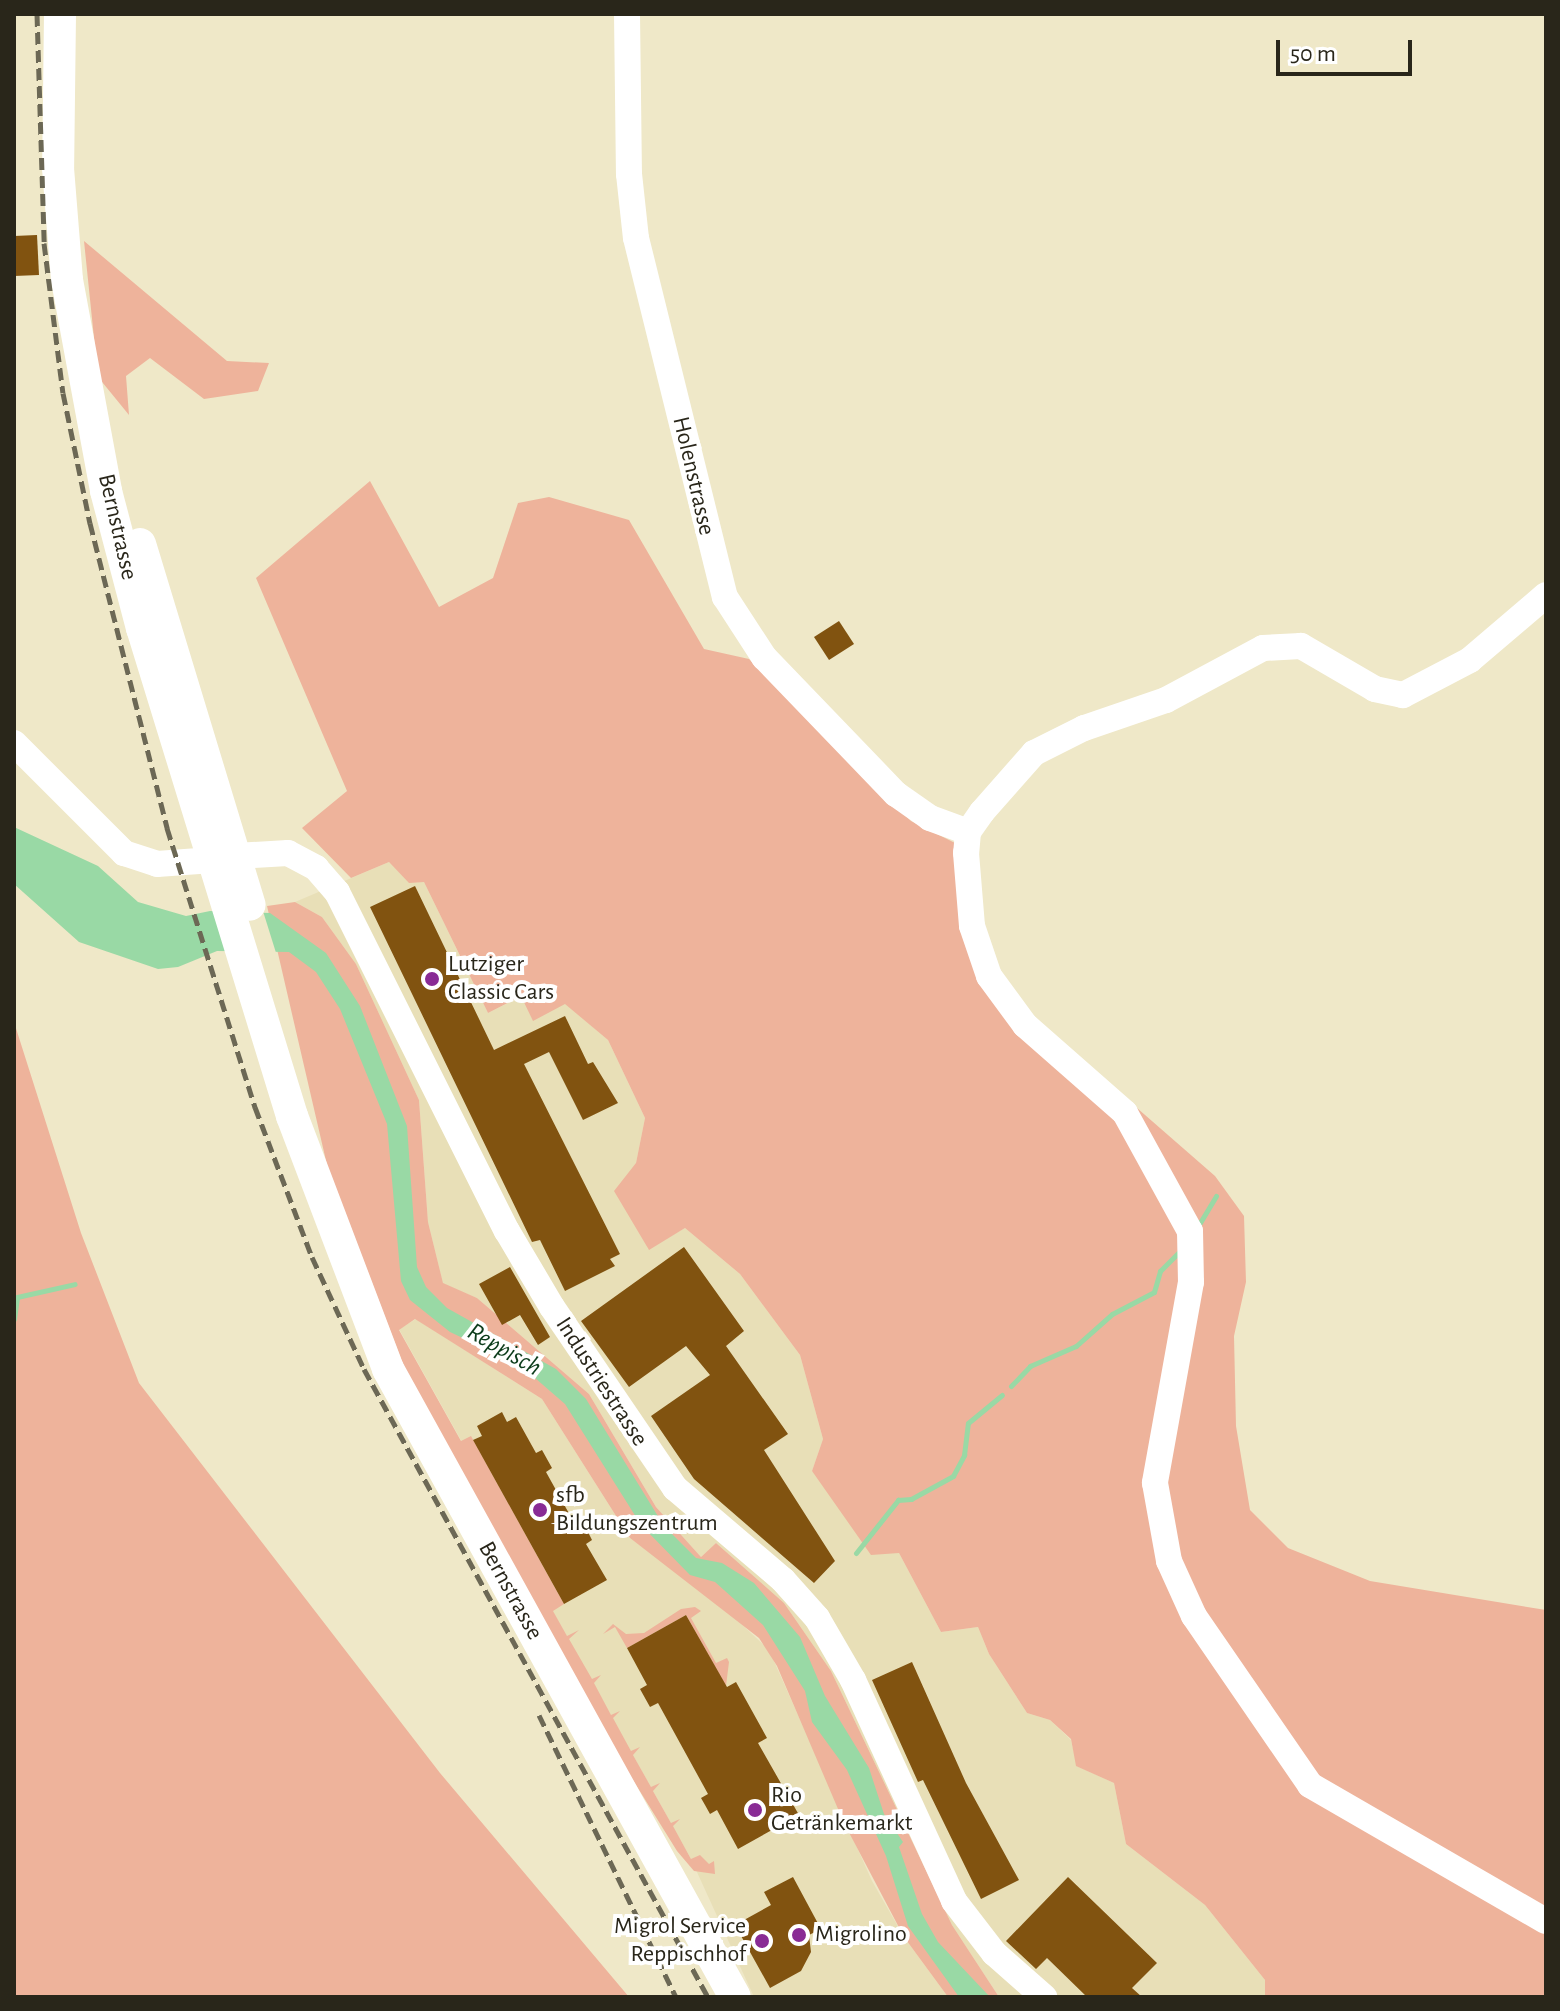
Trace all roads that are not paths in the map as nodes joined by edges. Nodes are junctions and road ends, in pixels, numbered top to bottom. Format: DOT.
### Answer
graph roads {
  1 [pos="60,14"];
  2 [pos="627,14"];
  3 [pos="1546,595"];
  4 [pos="14,743"];
  5 [pos="968,832"];
  6 [pos="224,858"];
  7 [pos="1546,1921"];
  8 [pos="735,1997"];
  9 [pos="1044,1997"];
  1 -- 6 [label="main road, Bernstrasse"];
  2 -- 5 [label="street, Holenstrasse"];
  3 -- 5 [label="street"];
  4 -- 6 [label="street, Industriestrasse"];
  5 -- 7 [label="street"];
  6 -- 8 [label="main road, Bernstrasse"];
  6 -- 9 [label="street, Industriestrasse"];
}
